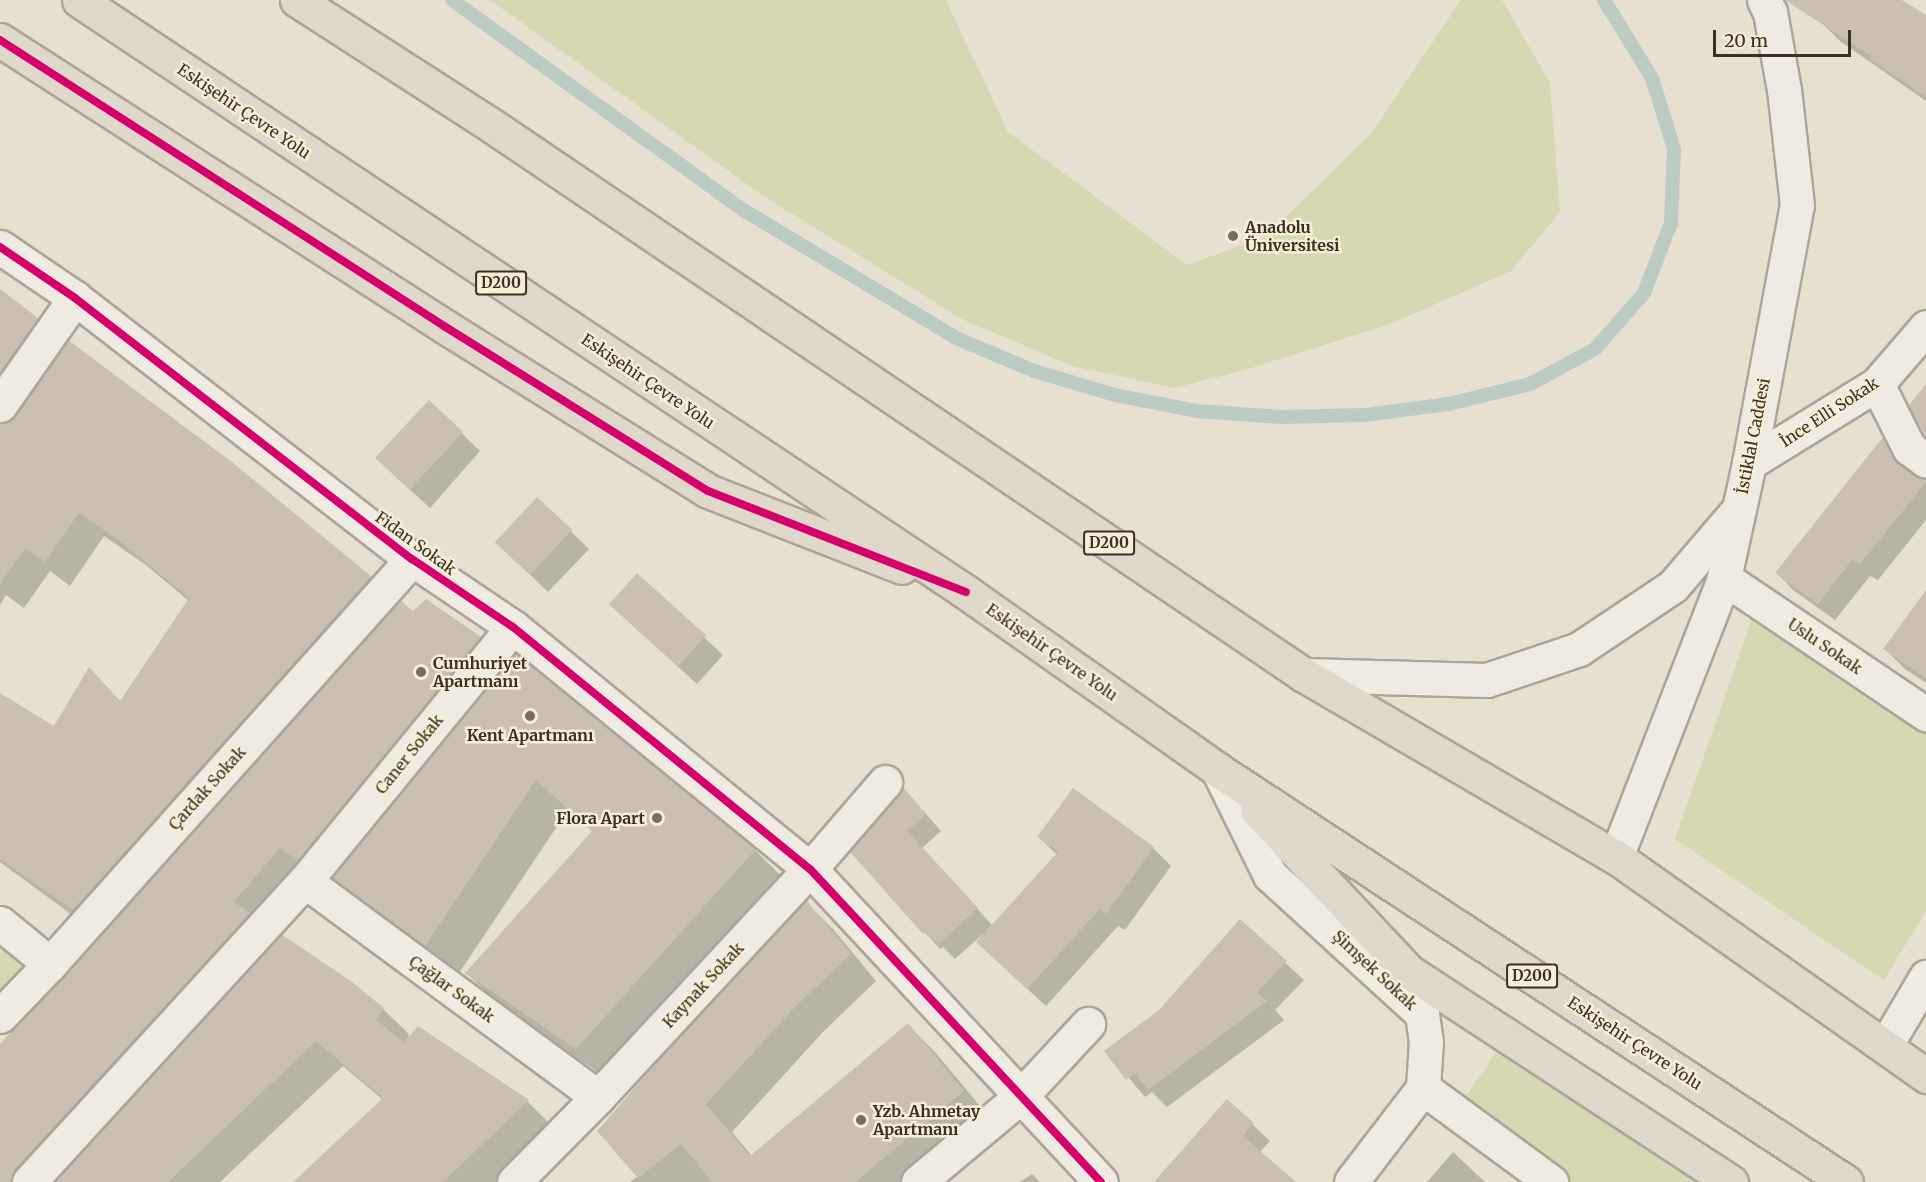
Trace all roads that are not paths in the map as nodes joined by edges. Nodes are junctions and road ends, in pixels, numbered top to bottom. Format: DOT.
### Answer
graph roads {
  1 [pos="79,0"];
  2 [pos="297,0"];
  3 [pos="311,0"];
  4 [pos="1771,4"];
  5 [pos="0,40"];
  6 [pos="491,125"];
  7 [pos="0,247"];
  8 [pos="75,298"];
  9 [pos="1926,327"];
  10 [pos="1877,384"];
  11 [pos="0,405"];
  12 [pos="1926,461"];
  13 [pos="1749,463"];
  14 [pos="1739,509"];
  15 [pos="412,559"];
  16 [pos="1724,578"];
  17 [pos="966,592"];
  18 [pos="513,627"];
  19 [pos="1304,675"];
  20 [pos="1926,714"];
  21 [pos="1218,770"];
  22 [pos="885,782"];
  23 [pos="1616,857"];
  24 [pos="810,869"];
  25 [pos="305,881"];
  26 [pos="0,924"];
  27 [pos="50,964"];
  28 [pos="1926,977"];
  29 [pos="0,1016"];
  30 [pos="1088,1024"];
  31 [pos="1890,1038"];
  32 [pos="1926,1051"];
  33 [pos="1926,1076"];
  34 [pos="1423,1088"];
  35 [pos="598,1097"];
  36 [pos="1020,1097"];
  37 [pos="29,1182"];
  38 [pos="514,1182"];
  39 [pos="918,1182"];
  40 [pos="1101,1182"];
  41 [pos="1351,1182"];
  42 [pos="1551,1182"];
  43 [pos="1731,1182"];
  44 [pos="1846,1182"];
  1 -- 17 [label="highway, Eskişehir Çevre Yolu / D200"];
  2 -- 6 [label="highway, D200"];
  3 -- 6 [label="highway"];
  4 -- 13 [label="street, İstiklal Caddesi"];
  5 -- 17 [label="highway"];
  6 -- 19 [label="highway, D200"];
  7 -- 8 [label="street, Fidan Sokak"];
  8 -- 11 [label="street"];
  8 -- 15 [label="street, Fidan Sokak"];
  9 -- 10 [label="street, İnce Elli Sokak"];
  10 -- 12 [label="street"];
  10 -- 13 [label="street, İnce Elli Sokak"];
  13 -- 14 [label="street, İstiklal Caddesi"];
  14 -- 16 [label="street, İstiklal Caddesi"];
  14 -- 19 [label="street"];
  15 -- 18 [label="street, Fidan Sokak"];
  15 -- 27 [label="street, Çardak Sokak"];
  16 -- 20 [label="street, Uslu Sokak"];
  16 -- 23 [label="street, İstiklal Caddesi"];
  17 -- 21 [label="highway, Eskişehir Çevre Yolu / D200"];
  18 -- 24 [label="street, Fidan Sokak"];
  18 -- 25 [label="street, Caner Sokak"];
  19 -- 23 [label="highway, D200"];
  21 -- 34 [label="street, Şimşek Sokak"];
  21 -- 43 [label="highway"];
  21 -- 44 [label="highway, Eskişehir Çevre Yolu / D200"];
  22 -- 24 [label="street, Kaynak Sokak"];
  23 -- 31 [label="highway"];
  23 -- 33 [label="highway, D200"];
  24 -- 35 [label="street, Kaynak Sokak"];
  24 -- 36 [label="street, Fidan Sokak"];
  25 -- 35 [label="street, Çağlar Sokak"];
  25 -- 37 [label="street, Caner Sokak"];
  26 -- 27 [label="street"];
  27 -- 29 [label="street, Çardak Sokak"];
  28 -- 31 [label="street"];
  30 -- 36 [label="street"];
  31 -- 32 [label="highway"];
  34 -- 41 [label="street"];
  34 -- 42 [label="street"];
  35 -- 38 [label="street, Kaynak Sokak"];
  36 -- 39 [label="street"];
  36 -- 40 [label="street, Fidan Sokak"];
}
